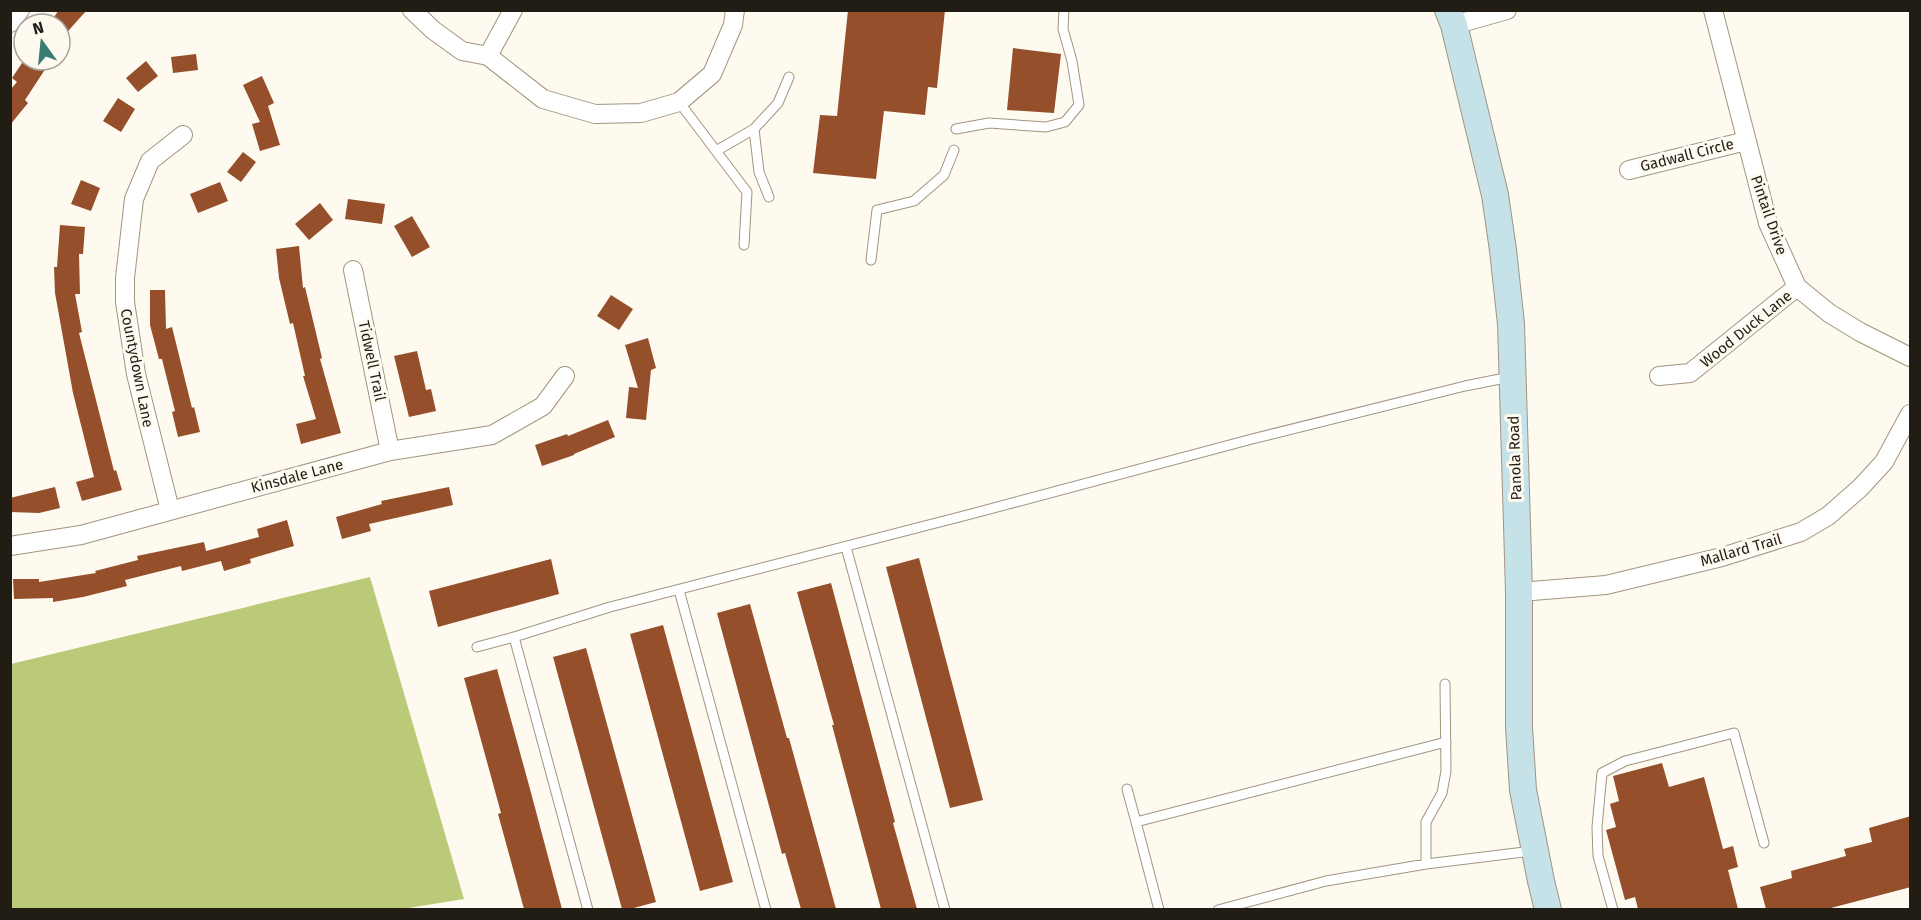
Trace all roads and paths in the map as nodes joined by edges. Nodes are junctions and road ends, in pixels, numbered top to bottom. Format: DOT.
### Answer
graph roads {
  1 [pos="20,10"];
  2 [pos="412,10"];
  3 [pos="513,10"];
  4 [pos="735,10"];
  5 [pos="1064,10"];
  6 [pos="1507,10"];
  7 [pos="1713,10"];
  8 [pos="1451,18"];
  9 [pos="10,23"];
  10 [pos="488,56"];
  11 [pos="789,77"];
  12 [pos="679,102"];
  13 [pos="754,129"];
  14 [pos="956,129"];
  15 [pos="183,135"];
  16 [pos="1746,141"];
  17 [pos="954,150"];
  18 [pos="716,151"];
  19 [pos="1629,170"];
  20 [pos="769,197"];
  21 [pos="744,244"];
  22 [pos="871,260"];
  23 [pos="353,270"];
  24 [pos="1797,287"];
  25 [pos="1911,357"];
  26 [pos="565,376"];
  27 [pos="1659,376"];
  28 [pos="1512,377"];
  29 [pos="1911,414"];
  30 [pos="390,451"];
  31 [pos="170,510"];
  32 [pos="10,546"];
  33 [pos="846,547"];
  34 [pos="679,590"];
  35 [pos="1519,592"];
  36 [pos="514,637"];
  37 [pos="477,647"];
  38 [pos="1445,684"];
  39 [pos="1446,742"];
  40 [pos="1127,789"];
  41 [pos="1136,822"];
  42 [pos="1764,843"];
  43 [pos="1534,850"];
  44 [pos="1426,864"];
  45 [pos="588,909"];
  46 [pos="766,909"];
  47 [pos="945,909"];
  48 [pos="1159,909"];
  49 [pos="1218,909"];
  50 [pos="1548,909"];
  51 [pos="1613,909"];
  1 -- 9 [label="street"];
  2 -- 10 [label="street"];
  3 -- 10 [label="street"];
  4 -- 12 [label="street"];
  5 -- 14 [label="lane"];
  6 -- 8 [label="street"];
  7 -- 16 [label="street, Pintail Drive"];
  8 -- 28 [label="main road, Panola Road"];
  10 -- 12 [label="street"];
  11 -- 13 [label="lane"];
  12 -- 18 [label="lane"];
  13 -- 18 [label="lane"];
  13 -- 20 [label="lane"];
  15 -- 31 [label="street, Countydown Lane"];
  16 -- 19 [label="street, Gadwall Circle"];
  16 -- 24 [label="street, Pintail Drive"];
  17 -- 22 [label="lane"];
  18 -- 21 [label="lane"];
  23 -- 30 [label="street, Tidwell Trail"];
  24 -- 25 [label="street, Pintail Drive"];
  24 -- 27 [label="street, Wood Duck Lane"];
  26 -- 30 [label="street, Kinsdale Lane"];
  28 -- 33 [label="lane"];
  28 -- 35 [label="main road, Panola Road"];
  29 -- 35 [label="street, Mallard Trail"];
  30 -- 31 [label="street, Kinsdale Lane"];
  31 -- 32 [label="street, Kinsdale Lane"];
  33 -- 34 [label="lane"];
  33 -- 47 [label="lane"];
  34 -- 36 [label="lane"];
  34 -- 46 [label="lane"];
  35 -- 43 [label="main road, Panola Road"];
  36 -- 37 [label="lane"];
  36 -- 45 [label="lane"];
  38 -- 39 [label="lane"];
  39 -- 41 [label="lane"];
  39 -- 44 [label="lane"];
  40 -- 41 [label="lane"];
  41 -- 48 [label="lane"];
  42 -- 51 [label="lane"];
  43 -- 44 [label="lane"];
  43 -- 50 [label="main road, Panola Road"];
  44 -- 49 [label="lane"];
}
